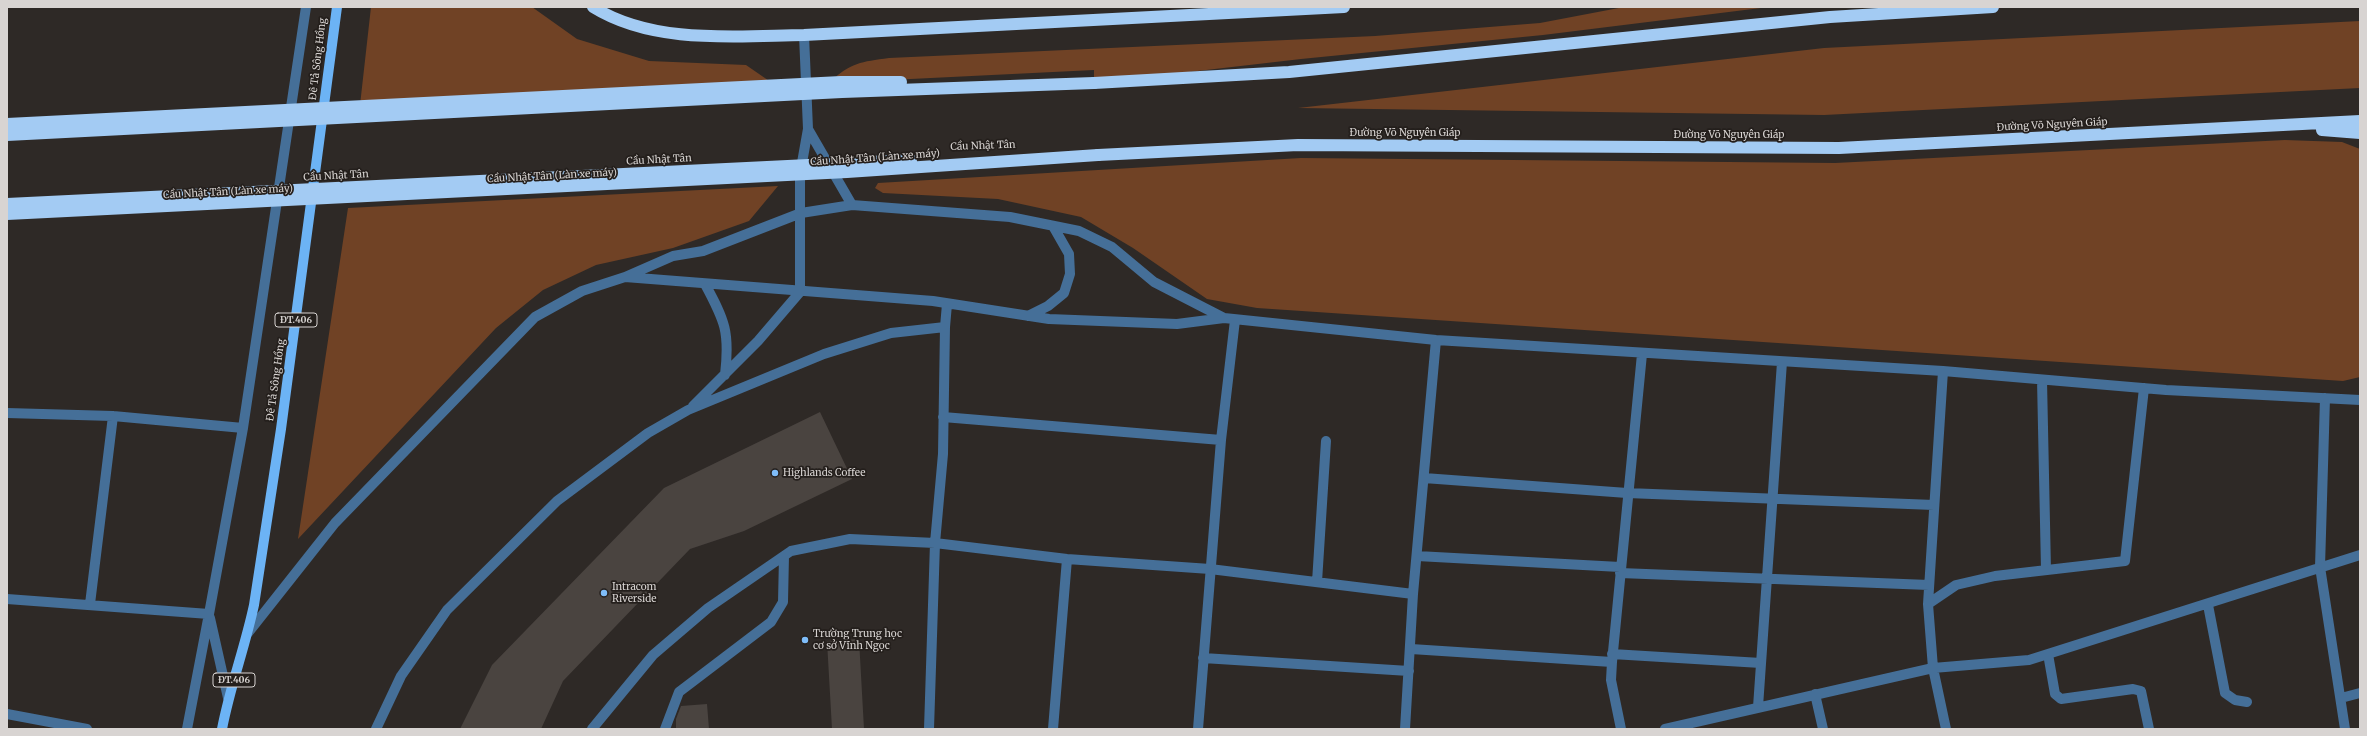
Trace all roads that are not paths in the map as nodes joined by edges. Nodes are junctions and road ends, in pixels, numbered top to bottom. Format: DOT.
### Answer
graph roads {
  1 [pos="306,7"];
  2 [pos="337,7"];
  3 [pos="592,7"];
  4 [pos="1344,7"];
  5 [pos="1974,7"];
  6 [pos="1993,7"];
  7 [pos="1955,9"];
  8 [pos="804,35"];
  9 [pos="1094,83"];
  10 [pos="2360,121"];
  11 [pos="7,124"];
  12 [pos="2243,127"];
  13 [pos="808,129"];
  14 [pos="2360,133"];
  15 [pos="7,135"];
  16 [pos="1098,155"];
  17 [pos="7,204"];
  18 [pos="852,205"];
  19 [pos="801,213"];
  20 [pos="7,214"];
  21 [pos="1053,226"];
  22 [pos="625,277"];
  23 [pos="705,284"];
  24 [pos="800,292"];
  25 [pos="947,304"];
  26 [pos="1028,316"];
  27 [pos="1224,318"];
  28 [pos="1235,320"];
  29 [pos="945,327"];
  30 [pos="1436,340"];
  31 [pos="1642,354"];
  32 [pos="1782,362"];
  33 [pos="1943,371"];
  34 [pos="725,374"];
  35 [pos="2042,380"];
  36 [pos="2144,388"];
  37 [pos="2325,398"];
  38 [pos="2360,400"];
  39 [pos="688,410"];
  40 [pos="7,413"];
  41 [pos="113,416"];
  42 [pos="943,417"];
  43 [pos="243,428"];
  44 [pos="1221,440"];
  45 [pos="1326,441"];
  46 [pos="1424,478"];
  47 [pos="1627,494"];
  48 [pos="1773,499"];
  49 [pos="1934,505"];
  50 [pos="935,543"];
  51 [pos="2360,555"];
  52 [pos="784,556"];
  53 [pos="1417,556"];
  54 [pos="1067,559"];
  55 [pos="2320,567"];
  56 [pos="1210,569"];
  57 [pos="1620,570"];
  58 [pos="2046,570"];
  59 [pos="1767,577"];
  60 [pos="1317,582"];
  61 [pos="1928,585"];
  62 [pos="1413,594"];
  63 [pos="7,599"];
  64 [pos="90,604"];
  65 [pos="1928,604"];
  66 [pos="2208,605"];
  67 [pos="209,614"];
  68 [pos="248,633"];
  69 [pos="1411,649"];
  70 [pos="2048,654"];
  71 [pos="1203,658"];
  72 [pos="1612,658"];
  73 [pos="1761,662"];
  74 [pos="1933,668"];
  75 [pos="1409,671"];
  76 [pos="2360,693"];
  77 [pos="1815,694"];
  78 [pos="228,698"];
  79 [pos="2341,698"];
  80 [pos="2247,702"];
  81 [pos="1758,707"];
  82 [pos="7,714"];
  83 [pos="222,728"];
  84 [pos="87,729"];
  85 [pos="186,729"];
  86 [pos="376,729"];
  87 [pos="592,729"];
  88 [pos="665,729"];
  89 [pos="929,729"];
  90 [pos="1053,729"];
  91 [pos="1198,729"];
  92 [pos="1405,729"];
  93 [pos="1621,729"];
  94 [pos="1665,729"];
  95 [pos="1823,729"];
  96 [pos="1946,729"];
  97 [pos="2149,729"];
  98 [pos="2345,729"];
  1 -- 43 [label="street"];
  2 -- 68 [label="main road, Đê Tả Sông Hồng / ĐT.406"];
  3 -- 8 [label="highway"];
  4 -- 8 [label="highway"];
  5 -- 7 [label="highway"];
  6 -- 7 [label="highway"];
  7 -- 9 [label="highway"];
  8 -- 13 [label="street"];
  9 -- 11 [label="highway, bridge"];
  9 -- 15 [label="highway, bridge"];
  10 -- 12 [label="highway, Đường Võ Nguyên Giáp"];
  12 -- 14 [label="highway"];
  12 -- 16 [label="highway, Đường Võ Nguyên Giáp"];
  13 -- 18 [label="street"];
  13 -- 19 [label="street"];
  16 -- 17 [label="highway, Cầu Nhật Tân, bridge"];
  16 -- 20 [label="highway, Cầu Nhật Tân (Làn xe máy), bridge"];
  18 -- 19 [label="street"];
  18 -- 21 [label="street"];
  19 -- 22 [label="street"];
  19 -- 24 [label="street"];
  21 -- 26 [label="street"];
  21 -- 27 [label="street"];
  22 -- 23 [label="street"];
  22 -- 68 [label="street"];
  23 -- 24 [label="street"];
  23 -- 34 [label="street"];
  24 -- 25 [label="street"];
  24 -- 34 [label="street"];
  25 -- 26 [label="street"];
  25 -- 29 [label="street"];
  26 -- 27 [label="street"];
  27 -- 28 [label="street"];
  28 -- 30 [label="street"];
  28 -- 44 [label="street"];
  29 -- 39 [label="street"];
  29 -- 42 [label="street"];
  30 -- 31 [label="street"];
  30 -- 46 [label="street"];
  31 -- 32 [label="street"];
  31 -- 47 [label="street"];
  32 -- 33 [label="street"];
  32 -- 48 [label="street"];
  33 -- 35 [label="street"];
  33 -- 49 [label="street"];
  34 -- 39 [label="street"];
  35 -- 36 [label="street"];
  35 -- 58 [label="street"];
  36 -- 37 [label="street"];
  36 -- 58 [label="street"];
  37 -- 38 [label="street"];
  37 -- 55 [label="street"];
  39 -- 86 [label="street"];
  40 -- 41 [label="street"];
  41 -- 43 [label="street"];
  41 -- 64 [label="street"];
  42 -- 44 [label="street"];
  42 -- 50 [label="street"];
  43 -- 67 [label="street"];
  44 -- 56 [label="street"];
  45 -- 60 [label="street"];
  46 -- 47 [label="street"];
  46 -- 53 [label="street"];
  47 -- 48 [label="street"];
  47 -- 57 [label="street"];
  48 -- 49 [label="street"];
  48 -- 59 [label="street"];
  49 -- 61 [label="street"];
  50 -- 52 [label="street"];
  50 -- 54 [label="street"];
  50 -- 89 [label="street"];
  51 -- 55 [label="street"];
  52 -- 87 [label="street"];
  52 -- 88 [label="street"];
  53 -- 57 [label="street"];
  53 -- 62 [label="street"];
  54 -- 56 [label="street"];
  54 -- 90 [label="street"];
  55 -- 66 [label="street"];
  55 -- 79 [label="street"];
  56 -- 60 [label="street"];
  56 -- 71 [label="street"];
  57 -- 59 [label="street"];
  57 -- 72 [label="street"];
  58 -- 65 [label="street"];
  59 -- 61 [label="street"];
  59 -- 73 [label="street"];
  60 -- 62 [label="street"];
  61 -- 65 [label="street"];
  62 -- 69 [label="street"];
  63 -- 64 [label="street"];
  64 -- 67 [label="street"];
  65 -- 74 [label="street"];
  66 -- 70 [label="street"];
  66 -- 80 [label="street"];
  67 -- 78 [label="street"];
  67 -- 85 [label="street"];
  68 -- 78 [label="main road, Đê Tả Sông Hồng / ĐT.406"];
  69 -- 72 [label="street"];
  69 -- 75 [label="street"];
  70 -- 74 [label="street"];
  70 -- 97 [label="street"];
  71 -- 75 [label="street"];
  71 -- 91 [label="street"];
  72 -- 73 [label="street"];
  72 -- 93 [label="street"];
  73 -- 81 [label="street"];
  74 -- 77 [label="street"];
  74 -- 96 [label="street"];
  75 -- 92 [label="street"];
  76 -- 79 [label="street"];
  77 -- 81 [label="street"];
  77 -- 95 [label="street"];
  78 -- 83 [label="main road, Đê Tả Sông Hồng / ĐT.406"];
  79 -- 98 [label="street"];
  81 -- 94 [label="street"];
  82 -- 84 [label="street"];
}
